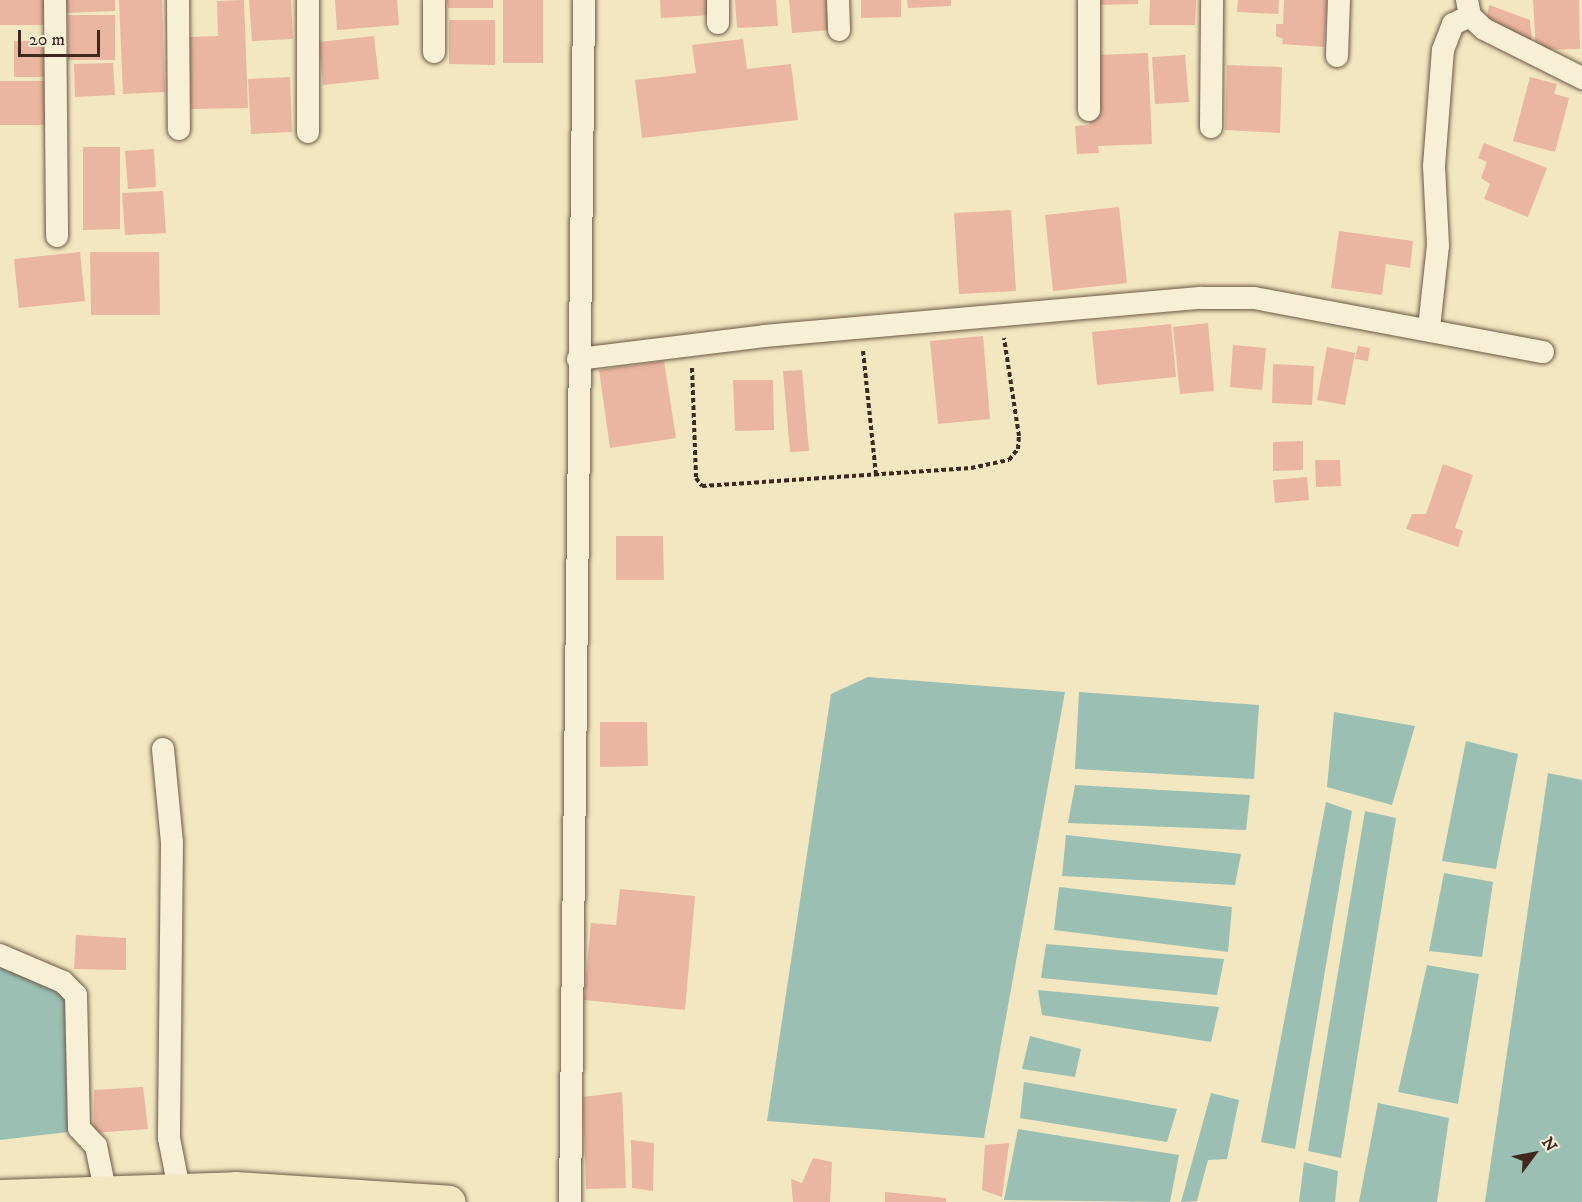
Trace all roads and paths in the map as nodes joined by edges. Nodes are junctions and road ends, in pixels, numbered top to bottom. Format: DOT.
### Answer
graph roads {
  1 [pos="55,0"];
  2 [pos="178,0"];
  3 [pos="308,0"];
  4 [pos="434,0"];
  5 [pos="584,0"];
  6 [pos="718,0"];
  7 [pos="838,0"];
  8 [pos="1089,0"];
  9 [pos="1212,0"];
  10 [pos="1339,0"];
  11 [pos="1468,8"];
  12 [pos="718,23"];
  13 [pos="839,30"];
  14 [pos="434,52"];
  15 [pos="1337,56"];
  16 [pos="1582,78"];
  17 [pos="1089,110"];
  18 [pos="1211,127"];
  19 [pos="179,129"];
  20 [pos="308,132"];
  21 [pos="57,236"];
  22 [pos="1000,317"];
  23 [pos="860,327"];
  24 [pos="1429,328"];
  25 [pos="692,346"];
  26 [pos="1543,352"];
  27 [pos="578,359"];
  28 [pos="876,475"];
  29 [pos="163,748"];
  30 [pos="0,955"];
  31 [pos="105,1190"];
  32 [pos="178,1195"];
  33 [pos="0,1196"];
  34 [pos="449,1202"];
  35 [pos="570,1202"];
  1 -- 21 [label="street"];
  2 -- 19 [label="street"];
  3 -- 20 [label="street"];
  4 -- 14 [label="street"];
  5 -- 27 [label="street"];
  6 -- 12 [label="street"];
  7 -- 13 [label="street"];
  8 -- 17 [label="street"];
  9 -- 18 [label="street"];
  10 -- 15 [label="street"];
  11 -- 16 [label="street"];
  11 -- 24 [label="street"];
  22 -- 23 [label="street"];
  22 -- 24 [label="street"];
  22 -- 28 [label="path"];
  23 -- 25 [label="street"];
  23 -- 28 [label="path"];
  24 -- 26 [label="street"];
  25 -- 27 [label="street"];
  25 -- 28 [label="path"];
  27 -- 35 [label="street"];
  29 -- 32 [label="street"];
  30 -- 31 [label="street"];
  31 -- 32 [label="highway"];
  31 -- 33 [label="highway"];
  32 -- 34 [label="highway"];
}
